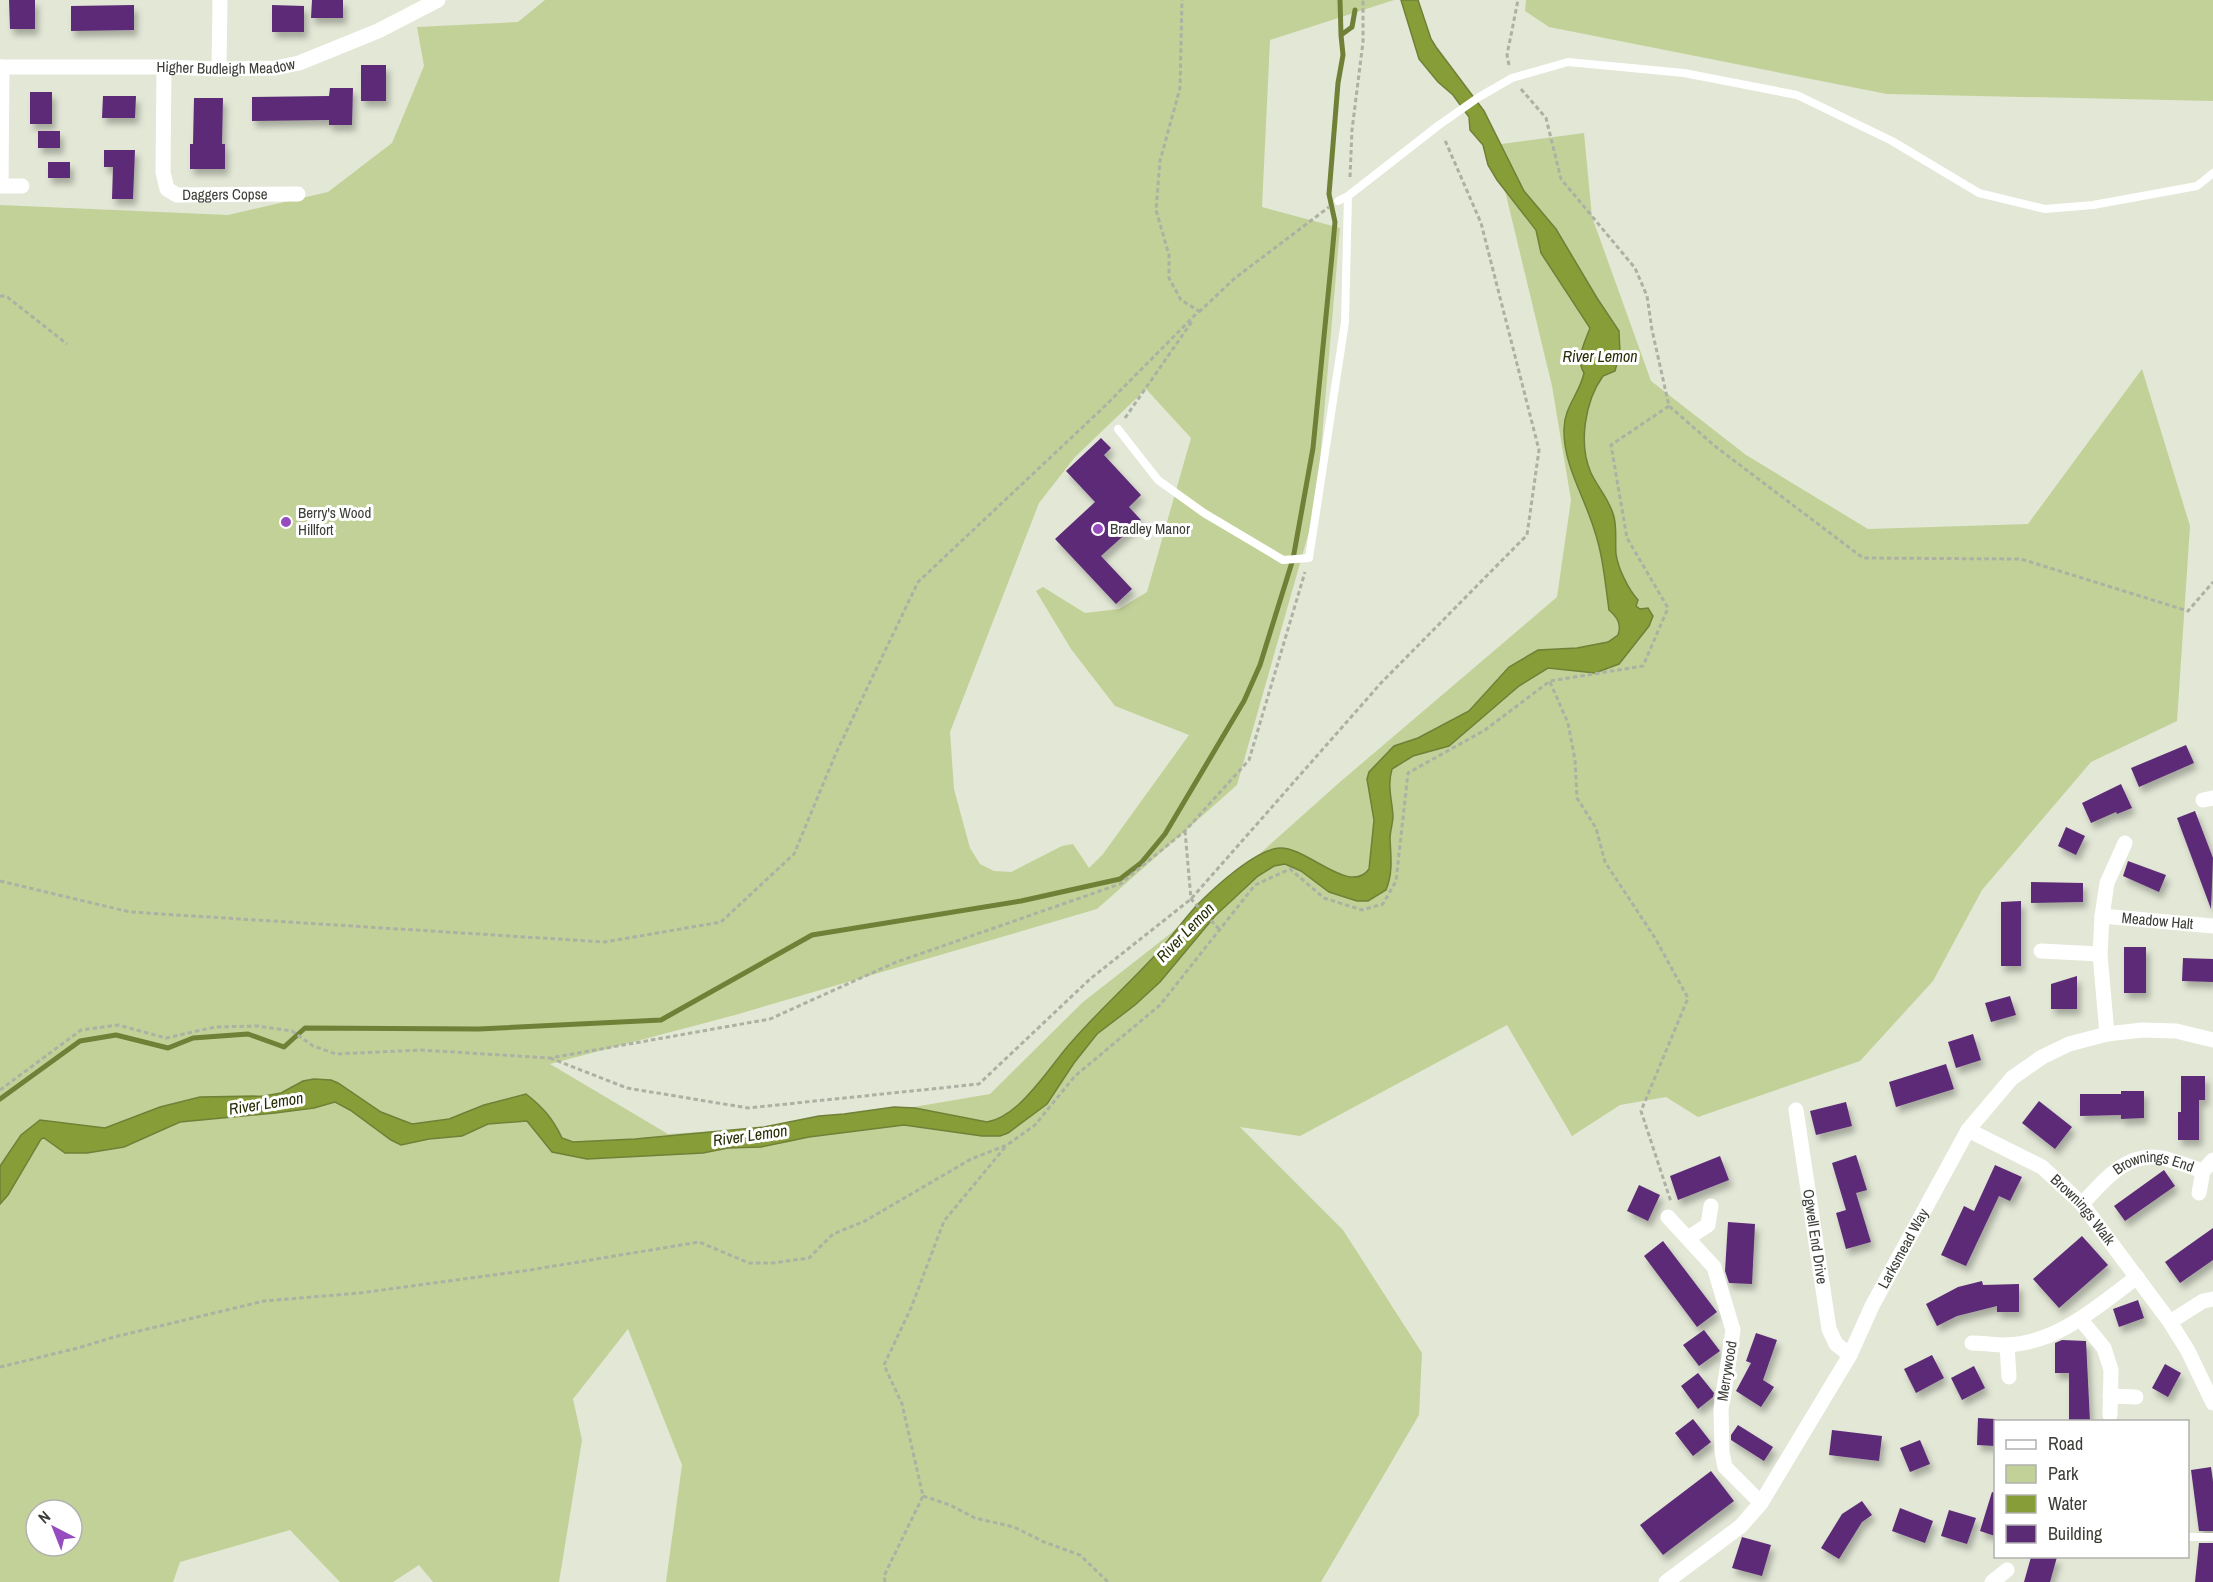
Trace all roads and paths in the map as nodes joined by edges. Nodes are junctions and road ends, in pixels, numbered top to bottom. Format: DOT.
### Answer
graph roads {
  1 [pos="220,0"];
  2 [pos="438,0"];
  3 [pos="1182,0"];
  4 [pos="1363,0"];
  5 [pos="1518,0"];
  6 [pos="1,67"];
  7 [pos="164,67"];
  8 [pos="219,69"];
  9 [pos="1512,78"];
  10 [pos="1439,125"];
  11 [pos="2213,173"];
  12 [pos="0,186"];
  13 [pos="22,186"];
  14 [pos="298,194"];
  15 [pos="1348,196"];
  16 [pos="1338,201"];
  17 [pos="1325,210"];
  18 [pos="0,296"];
  19 [pos="1199,311"];
  20 [pos="67,344"];
  21 [pos="1669,405"];
  22 [pos="1118,429"];
  23 [pos="1309,558"];
  24 [pos="2211,584"];
  25 [pos="1550,681"];
  26 [pos="1185,831"];
  27 [pos="2125,843"];
  28 [pos="0,881"];
  29 [pos="1191,899"];
  30 [pos="2102,916"];
  31 [pos="2213,926"];
  32 [pos="1219,929"];
  33 [pos="2041,951"];
  34 [pos="2100,954"];
  35 [pos="2107,1034"];
  36 [pos="2213,1040"];
  37 [pos="550,1058"];
  38 [pos="0,1090"];
  39 [pos="1796,1110"];
  40 [pos="1968,1130"];
  41 [pos="1007,1145"];
  42 [pos="2208,1166"];
  43 [pos="2199,1193"];
  44 [pos="2082,1204"];
  45 [pos="1711,1206"];
  46 [pos="1670,1219"];
  47 [pos="1688,1238"];
  48 [pos="2137,1277"];
  49 [pos="2213,1299"];
  50 [pos="2081,1320"];
  51 [pos="2170,1322"];
  52 [pos="1972,1343"];
  53 [pos="2007,1345"];
  54 [pos="1850,1355"];
  55 [pos="0,1367"];
  56 [pos="2009,1377"];
  57 [pos="2110,1396"];
  58 [pos="2136,1397"];
  59 [pos="2213,1403"];
  60 [pos="2109,1415"];
  61 [pos="923,1496"];
  62 [pos="1761,1503"];
  63 [pos="2189,1537"];
  64 [pos="2213,1537"];
  65 [pos="2007,1570"];
  66 [pos="885,1582"];
  67 [pos="1108,1582"];
  68 [pos="1666,1582"];
  69 [pos="1992,1582"];
  1 -- 8 [label="street"];
  2 -- 8 [label="street, Higher Budleigh Meadow"];
  3 -- 19 [label="path"];
  4 -- 15 [label="path"];
  5 -- 9 [label="path"];
  6 -- 7 [label="street, Higher Budleigh Meadow"];
  6 -- 12 [label="street"];
  7 -- 8 [label="street, Higher Budleigh Meadow"];
  7 -- 14 [label="street, Daggers Copse"];
  9 -- 10 [label="lane"];
  9 -- 11 [label="lane"];
  9 -- 21 [label="path"];
  10 -- 15 [label="lane"];
  10 -- 29 [label="path"];
  12 -- 13 [label="street"];
  15 -- 16 [label="lane"];
  15 -- 23 [label="lane"];
  17 -- 19 [label="path"];
  18 -- 20 [label="path"];
  19 -- 22 [label="path"];
  19 -- 28 [label="path"];
  21 -- 24 [label="path"];
  21 -- 25 [label="path"];
  22 -- 23 [label="lane"];
  23 -- 26 [label="path"];
  25 -- 32 [label="path"];
  25 -- 46 [label="path"];
  26 -- 29 [label="path"];
  26 -- 37 [label="path"];
  27 -- 30 [label="street, Meadow Halt"];
  29 -- 32 [label="path"];
  29 -- 37 [label="path"];
  30 -- 31 [label="street, Meadow Halt"];
  30 -- 34 [label="street, Meadow Halt"];
  32 -- 41 [label="path"];
  33 -- 34 [label="street"];
  34 -- 35 [label="street, Meadow Halt"];
  35 -- 36 [label="street, Larksmead Way"];
  35 -- 40 [label="street, Larksmead Way"];
  37 -- 38 [label="path"];
  39 -- 54 [label="street, Ogwell End Drive"];
  40 -- 44 [label="street, Brownings Walk"];
  40 -- 54 [label="street, Larksmead Way"];
  41 -- 55 [label="path"];
  41 -- 61 [label="path"];
  42 -- 43 [label="street, Brownings End"];
  42 -- 44 [label="street, Brownings End"];
  44 -- 48 [label="street, Brownings Walk"];
  45 -- 47 [label="street"];
  46 -- 47 [label="street, Merrywood"];
  47 -- 62 [label="street, Merrywood"];
  48 -- 50 [label="street"];
  48 -- 51 [label="street, Brownings Walk"];
  49 -- 51 [label="street"];
  50 -- 53 [label="street"];
  50 -- 57 [label="street"];
  51 -- 59 [label="street, Brownings Walk"];
  52 -- 53 [label="street"];
  53 -- 56 [label="street"];
  54 -- 62 [label="street, Larksmead Way"];
  57 -- 58 [label="street"];
  57 -- 60 [label="street"];
  61 -- 66 [label="path"];
  61 -- 67 [label="path"];
  62 -- 68 [label="street, Larksmead Way"];
  63 -- 64 [label="lane"];
  65 -- 69 [label="street"];
}
